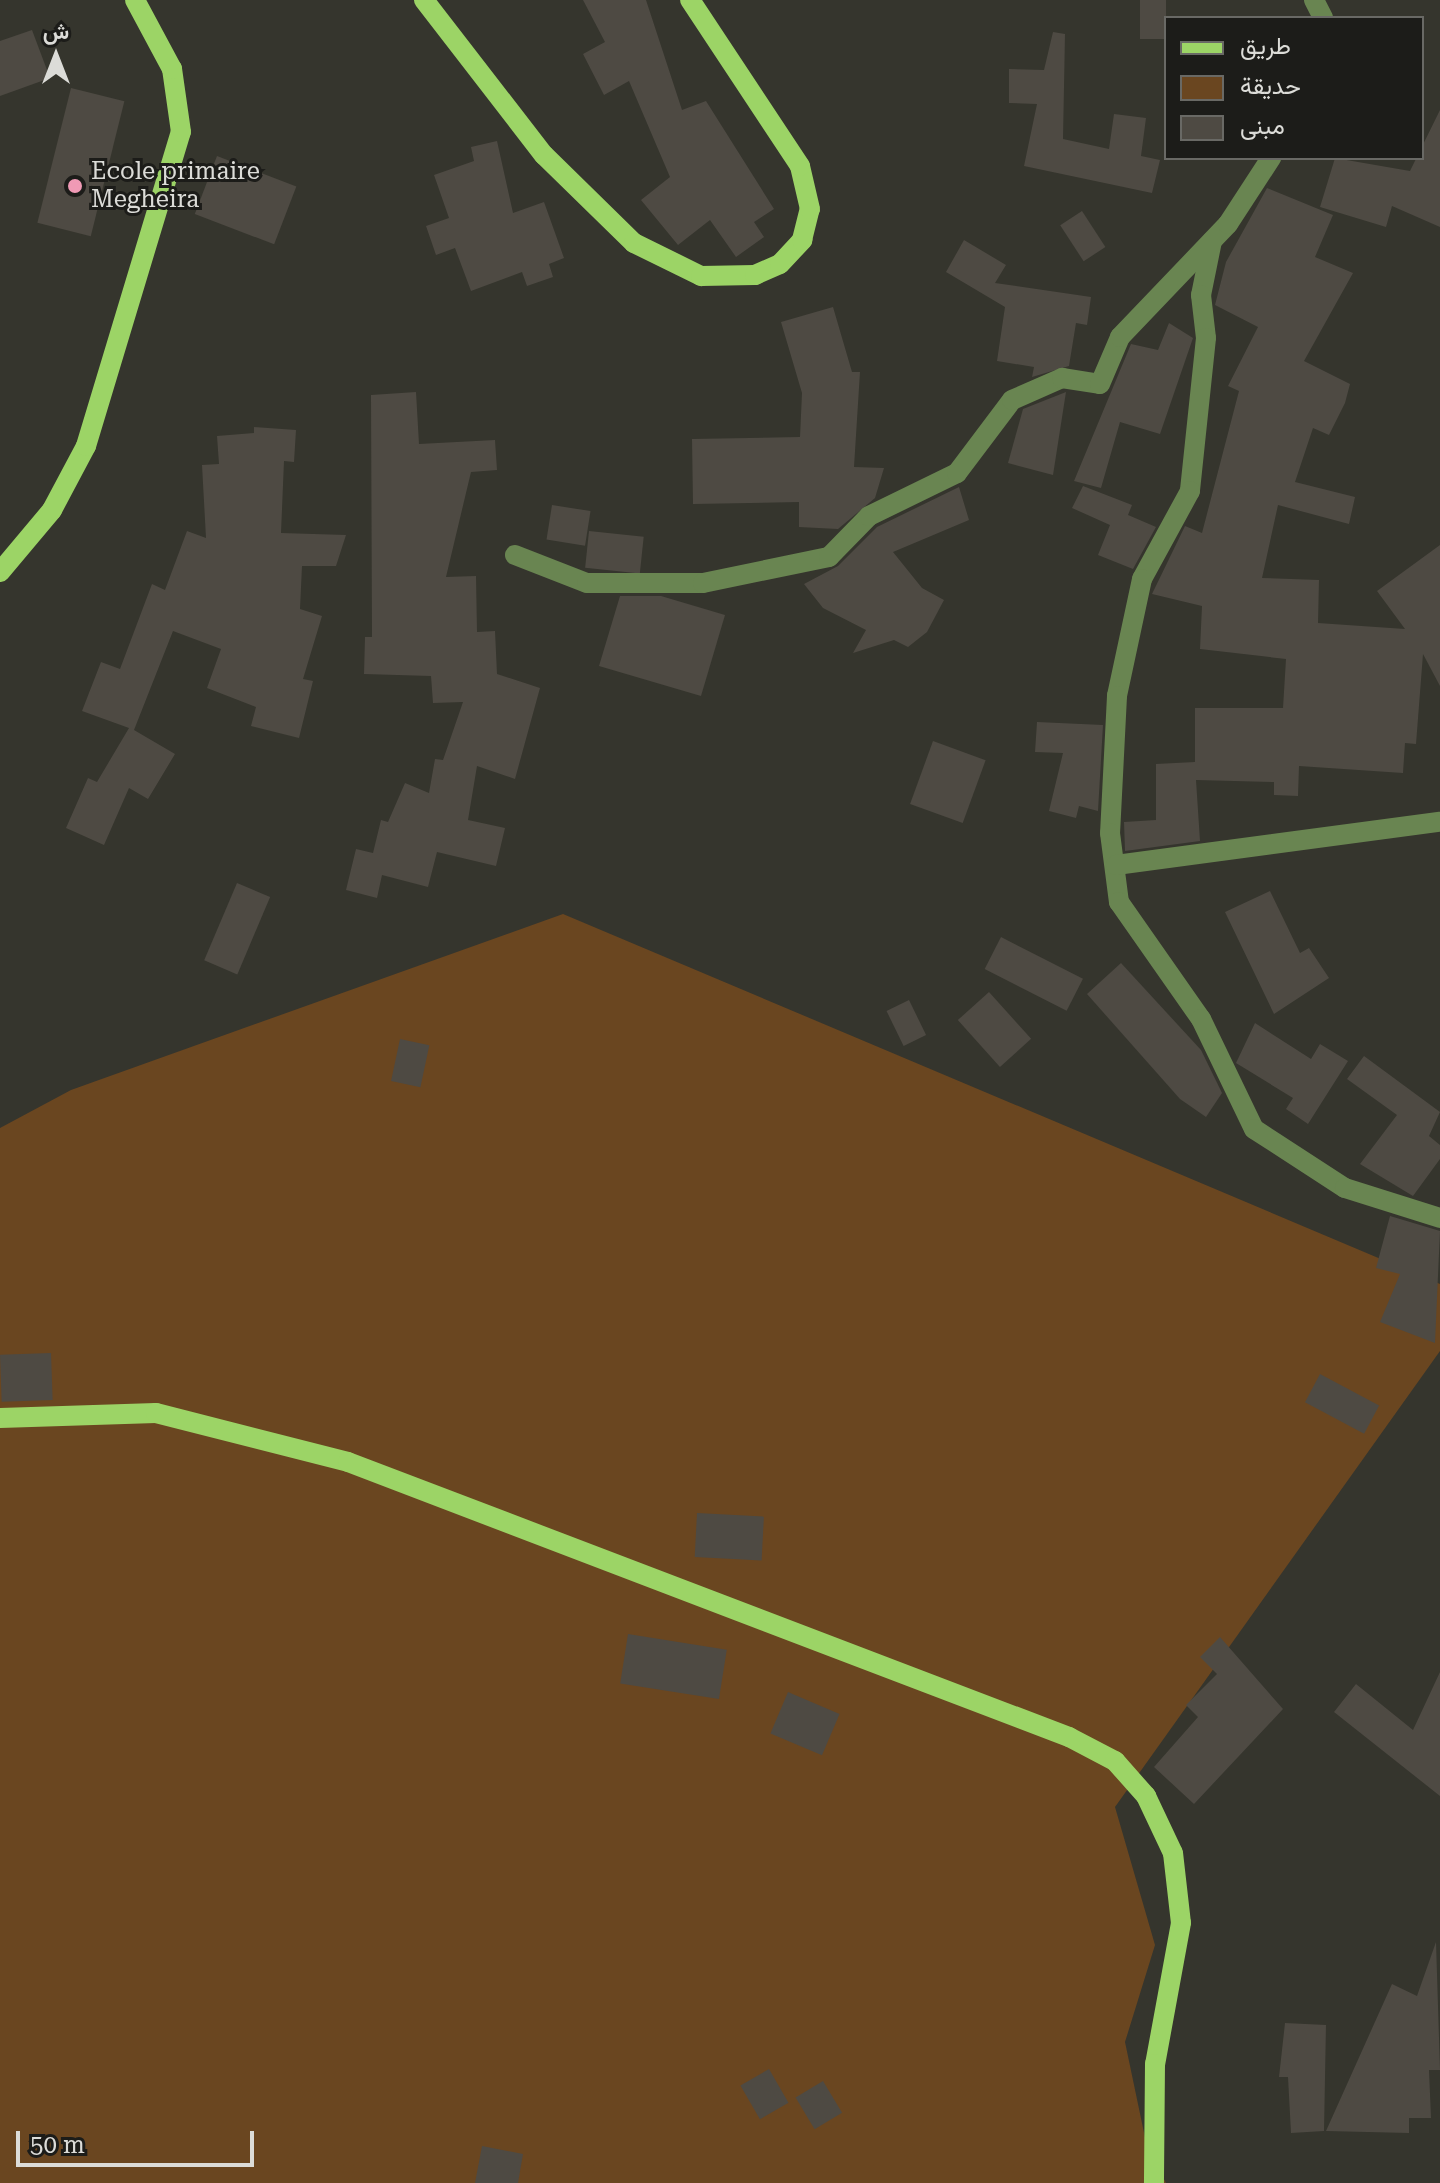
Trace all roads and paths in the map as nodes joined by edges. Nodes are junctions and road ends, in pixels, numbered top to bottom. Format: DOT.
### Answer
graph roads {
  1 [pos="135,0"];
  2 [pos="424,0"];
  3 [pos="690,0"];
  4 [pos="1270,160"];
  5 [pos="1212,241"];
  6 [pos="515,555"];
  7 [pos="0,572"];
  8 [pos="1440,822"];
  9 [pos="1116,865"];
  10 [pos="1440,1218"];
  11 [pos="0,1418"];
  12 [pos="1154,2183"];
  1 -- 7 [label="main road"];
  2 -- 3 [label="main road"];
  4 -- 5 [label="street"];
  5 -- 6 [label="street"];
  5 -- 9 [label="street"];
  8 -- 9 [label="street"];
  9 -- 10 [label="street"];
  11 -- 12 [label="main road"];
}
